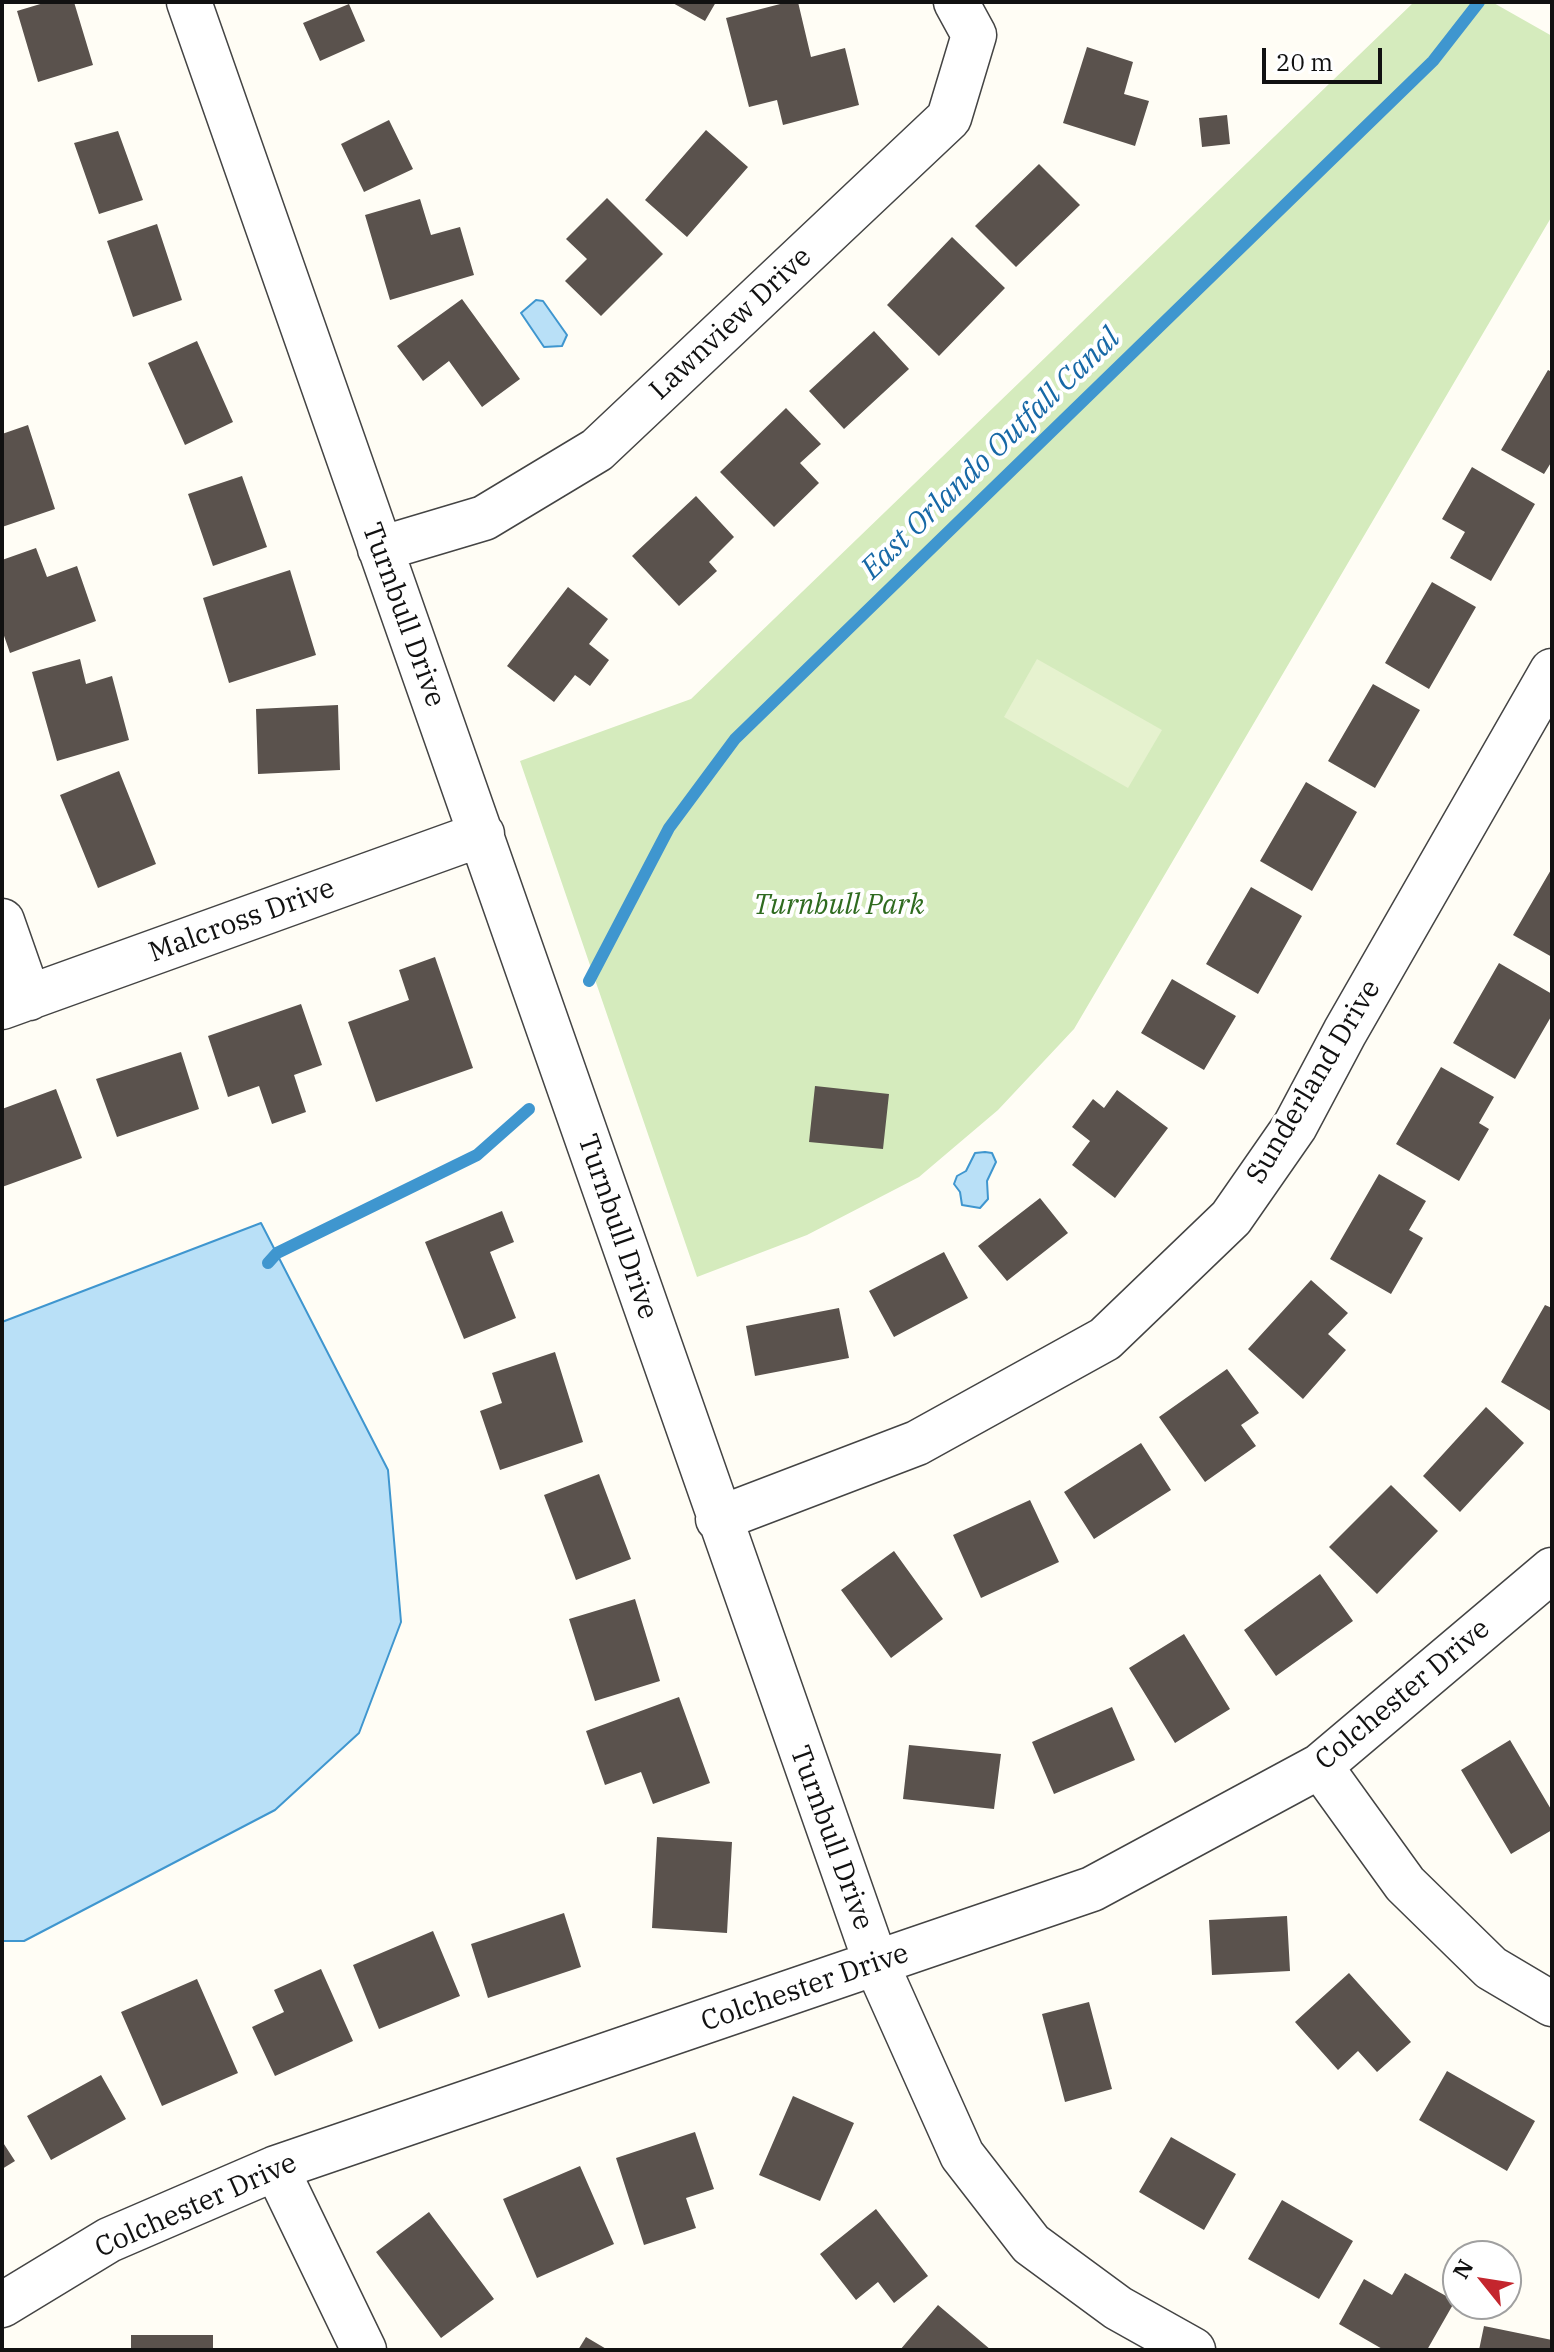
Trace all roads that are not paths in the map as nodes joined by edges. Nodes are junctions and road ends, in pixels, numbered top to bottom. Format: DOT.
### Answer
graph roads {
  1 [pos="189,2"];
  2 [pos="956,2"];
  3 [pos="380,549"];
  4 [pos="1552,671"];
  5 [pos="482,834"];
  6 [pos="2,921"];
  7 [pos="15,1002"];
  8 [pos="718,1519"];
  9 [pos="1552,1570"];
  10 [pos="1320,1766"];
  11 [pos="876,1963"];
  12 [pos="1552,2004"];
  13 [pos="276,2168"];
  14 [pos="2,2305"];
  15 [pos="364,2350"];
  16 [pos="1193,2350"];
  1 -- 3 [label="street, Turnbull Drive"];
  2 -- 3 [label="street, Lawnview Drive"];
  3 -- 5 [label="street, Turnbull Drive"];
  4 -- 8 [label="street, Sunderland Drive"];
  5 -- 7 [label="street, Malcross Drive"];
  5 -- 8 [label="street, Turnbull Drive"];
  6 -- 7 [label="street"];
  8 -- 11 [label="street, Turnbull Drive"];
  9 -- 10 [label="street, Colchester Drive"];
  10 -- 11 [label="street, Colchester Drive"];
  10 -- 12 [label="street"];
  11 -- 13 [label="street, Colchester Drive"];
  11 -- 16 [label="street, Turnbull Drive"];
  13 -- 14 [label="street, Colchester Drive"];
  13 -- 15 [label="street"];
}
